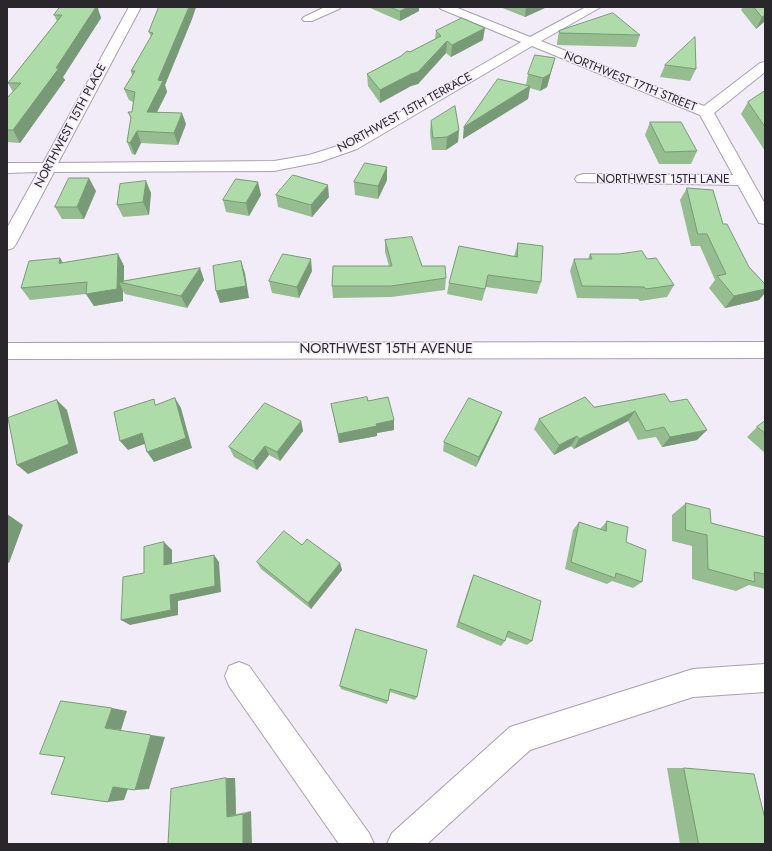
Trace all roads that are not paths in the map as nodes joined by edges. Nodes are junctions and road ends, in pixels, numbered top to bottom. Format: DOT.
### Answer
graph roads {
  1 [pos="135,7"];
  2 [pos="335,7"];
  3 [pos="445,7"];
  4 [pos="595,7"];
  5 [pos="308,19"];
  6 [pos="530,42"];
  7 [pos="764,69"];
  8 [pos="706,112"];
  9 [pos="7,168"];
  10 [pos="48,168"];
  11 [pos="583,180"];
  12 [pos="742,180"];
  13 [pos="765,219"];
  14 [pos="7,244"];
  15 [pos="765,350"];
  16 [pos="7,351"];
  17 [pos="239,676"];
  18 [pos="765,678"];
  19 [pos="358,844"];
  20 [pos="403,844"];
  1 -- 10 [label="street, NORTHWEST 15TH PLACE"];
  2 -- 5 [label="street"];
  3 -- 6 [label="street, NORTHWEST 17TH STREET"];
  4 -- 6 [label="street, NORTHWEST 15TH TERRACE"];
  6 -- 8 [label="street, NORTHWEST 17TH STREET"];
  6 -- 10 [label="street, NORTHWEST 15TH TERRACE"];
  7 -- 8 [label="street"];
  8 -- 12 [label="street, NORTHWEST 17TH STREET"];
  9 -- 10 [label="street, NORTHWEST 15TH TERRACE"];
  10 -- 14 [label="street, NORTHWEST 15TH PLACE"];
  11 -- 12 [label="street, NORTHWEST 15TH LANE"];
  12 -- 13 [label="street, NORTHWEST 17TH STREET"];
  15 -- 16 [label="street, NORTHWEST 15TH AVENUE"];
  17 -- 19 [label="street"];
  18 -- 20 [label="street"];
}
